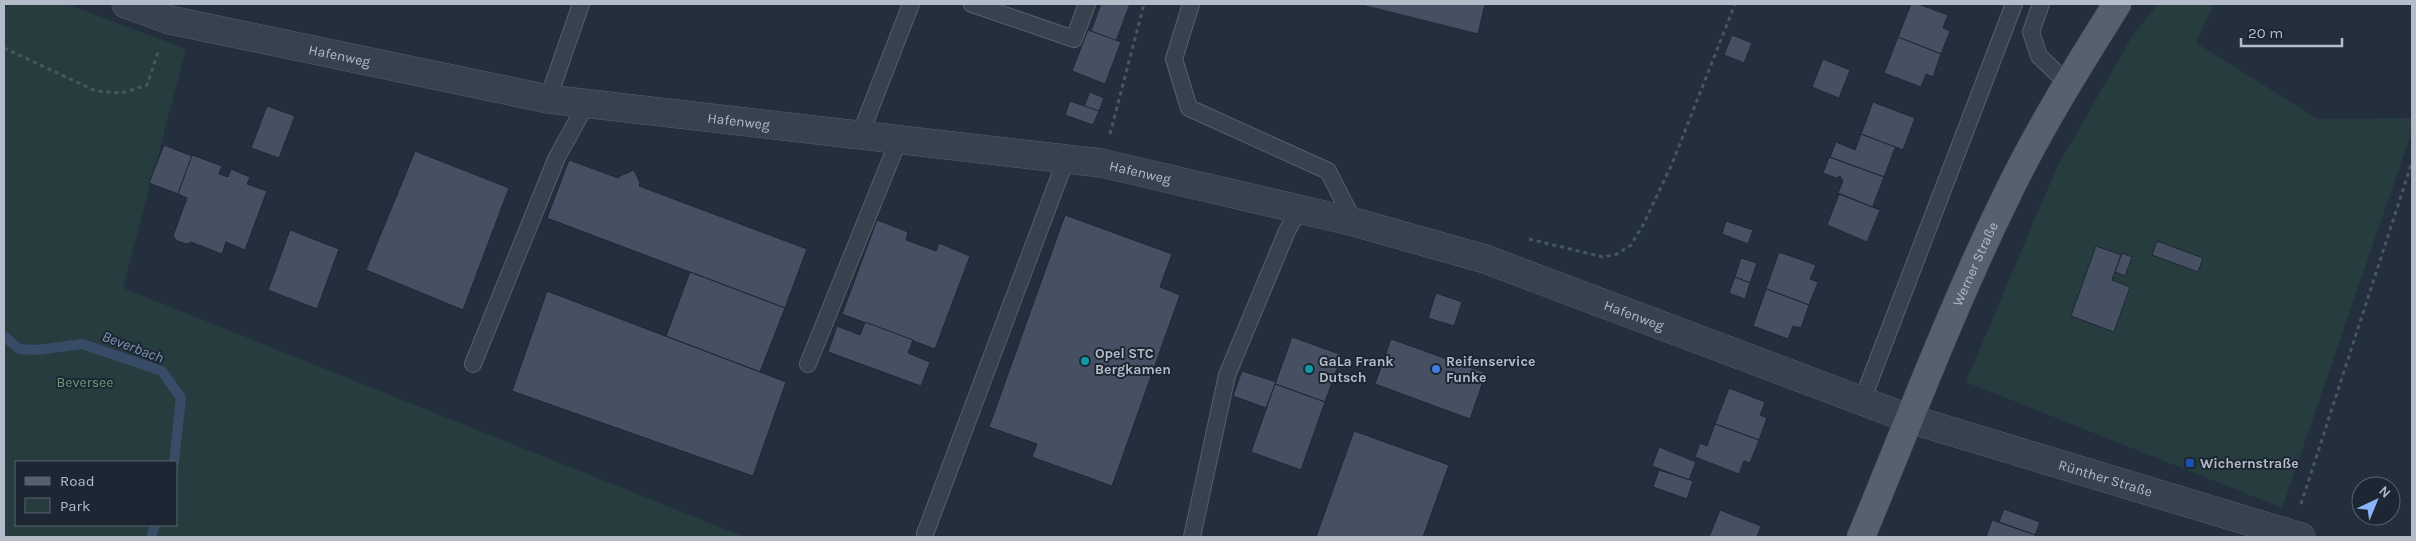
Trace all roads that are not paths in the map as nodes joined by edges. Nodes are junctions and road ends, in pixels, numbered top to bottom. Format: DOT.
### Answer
graph roads {
  1 [pos="126,4"];
  2 [pos="581,4"];
  3 [pos="911,4"];
  4 [pos="972,4"];
  5 [pos="1087,4"];
  6 [pos="1191,4"];
  7 [pos="2014,4"];
  8 [pos="2041,4"];
  9 [pos="2117,4"];
  10 [pos="2067,83"];
  11 [pos="548,99"];
  12 [pos="587,103"];
  13 [pos="860,135"];
  14 [pos="899,139"];
  15 [pos="1066,159"];
  16 [pos="1300,210"];
  17 [pos="1354,222"];
  18 [pos="473,364"];
  19 [pos="808,364"];
  20 [pos="1862,401"];
  21 [pos="1910,419"];
  22 [pos="925,534"];
  23 [pos="2296,536"];
  24 [pos="1192,537"];
  25 [pos="1861,537"];
  1 -- 11 [label="street, Hafenweg"];
  2 -- 11 [label="lane"];
  3 -- 13 [label="lane"];
  4 -- 5 [label="lane"];
  6 -- 17 [label="lane"];
  7 -- 20 [label="lane"];
  8 -- 10 [label="lane"];
  9 -- 10 [label="main road, Werner Straße"];
  10 -- 21 [label="main road, Werner Straße"];
  11 -- 12 [label="street, Hafenweg"];
  12 -- 13 [label="street, Hafenweg"];
  12 -- 18 [label="lane"];
  13 -- 14 [label="street, Hafenweg"];
  14 -- 15 [label="street, Hafenweg"];
  14 -- 19 [label="lane"];
  15 -- 16 [label="street, Hafenweg"];
  15 -- 22 [label="lane"];
  16 -- 17 [label="street, Hafenweg"];
  16 -- 24 [label="lane"];
  17 -- 20 [label="street, Hafenweg"];
  20 -- 21 [label="street, Hafenweg"];
  21 -- 23 [label="street, Rünther Straße"];
  21 -- 25 [label="main road, Werner Straße"];
}
